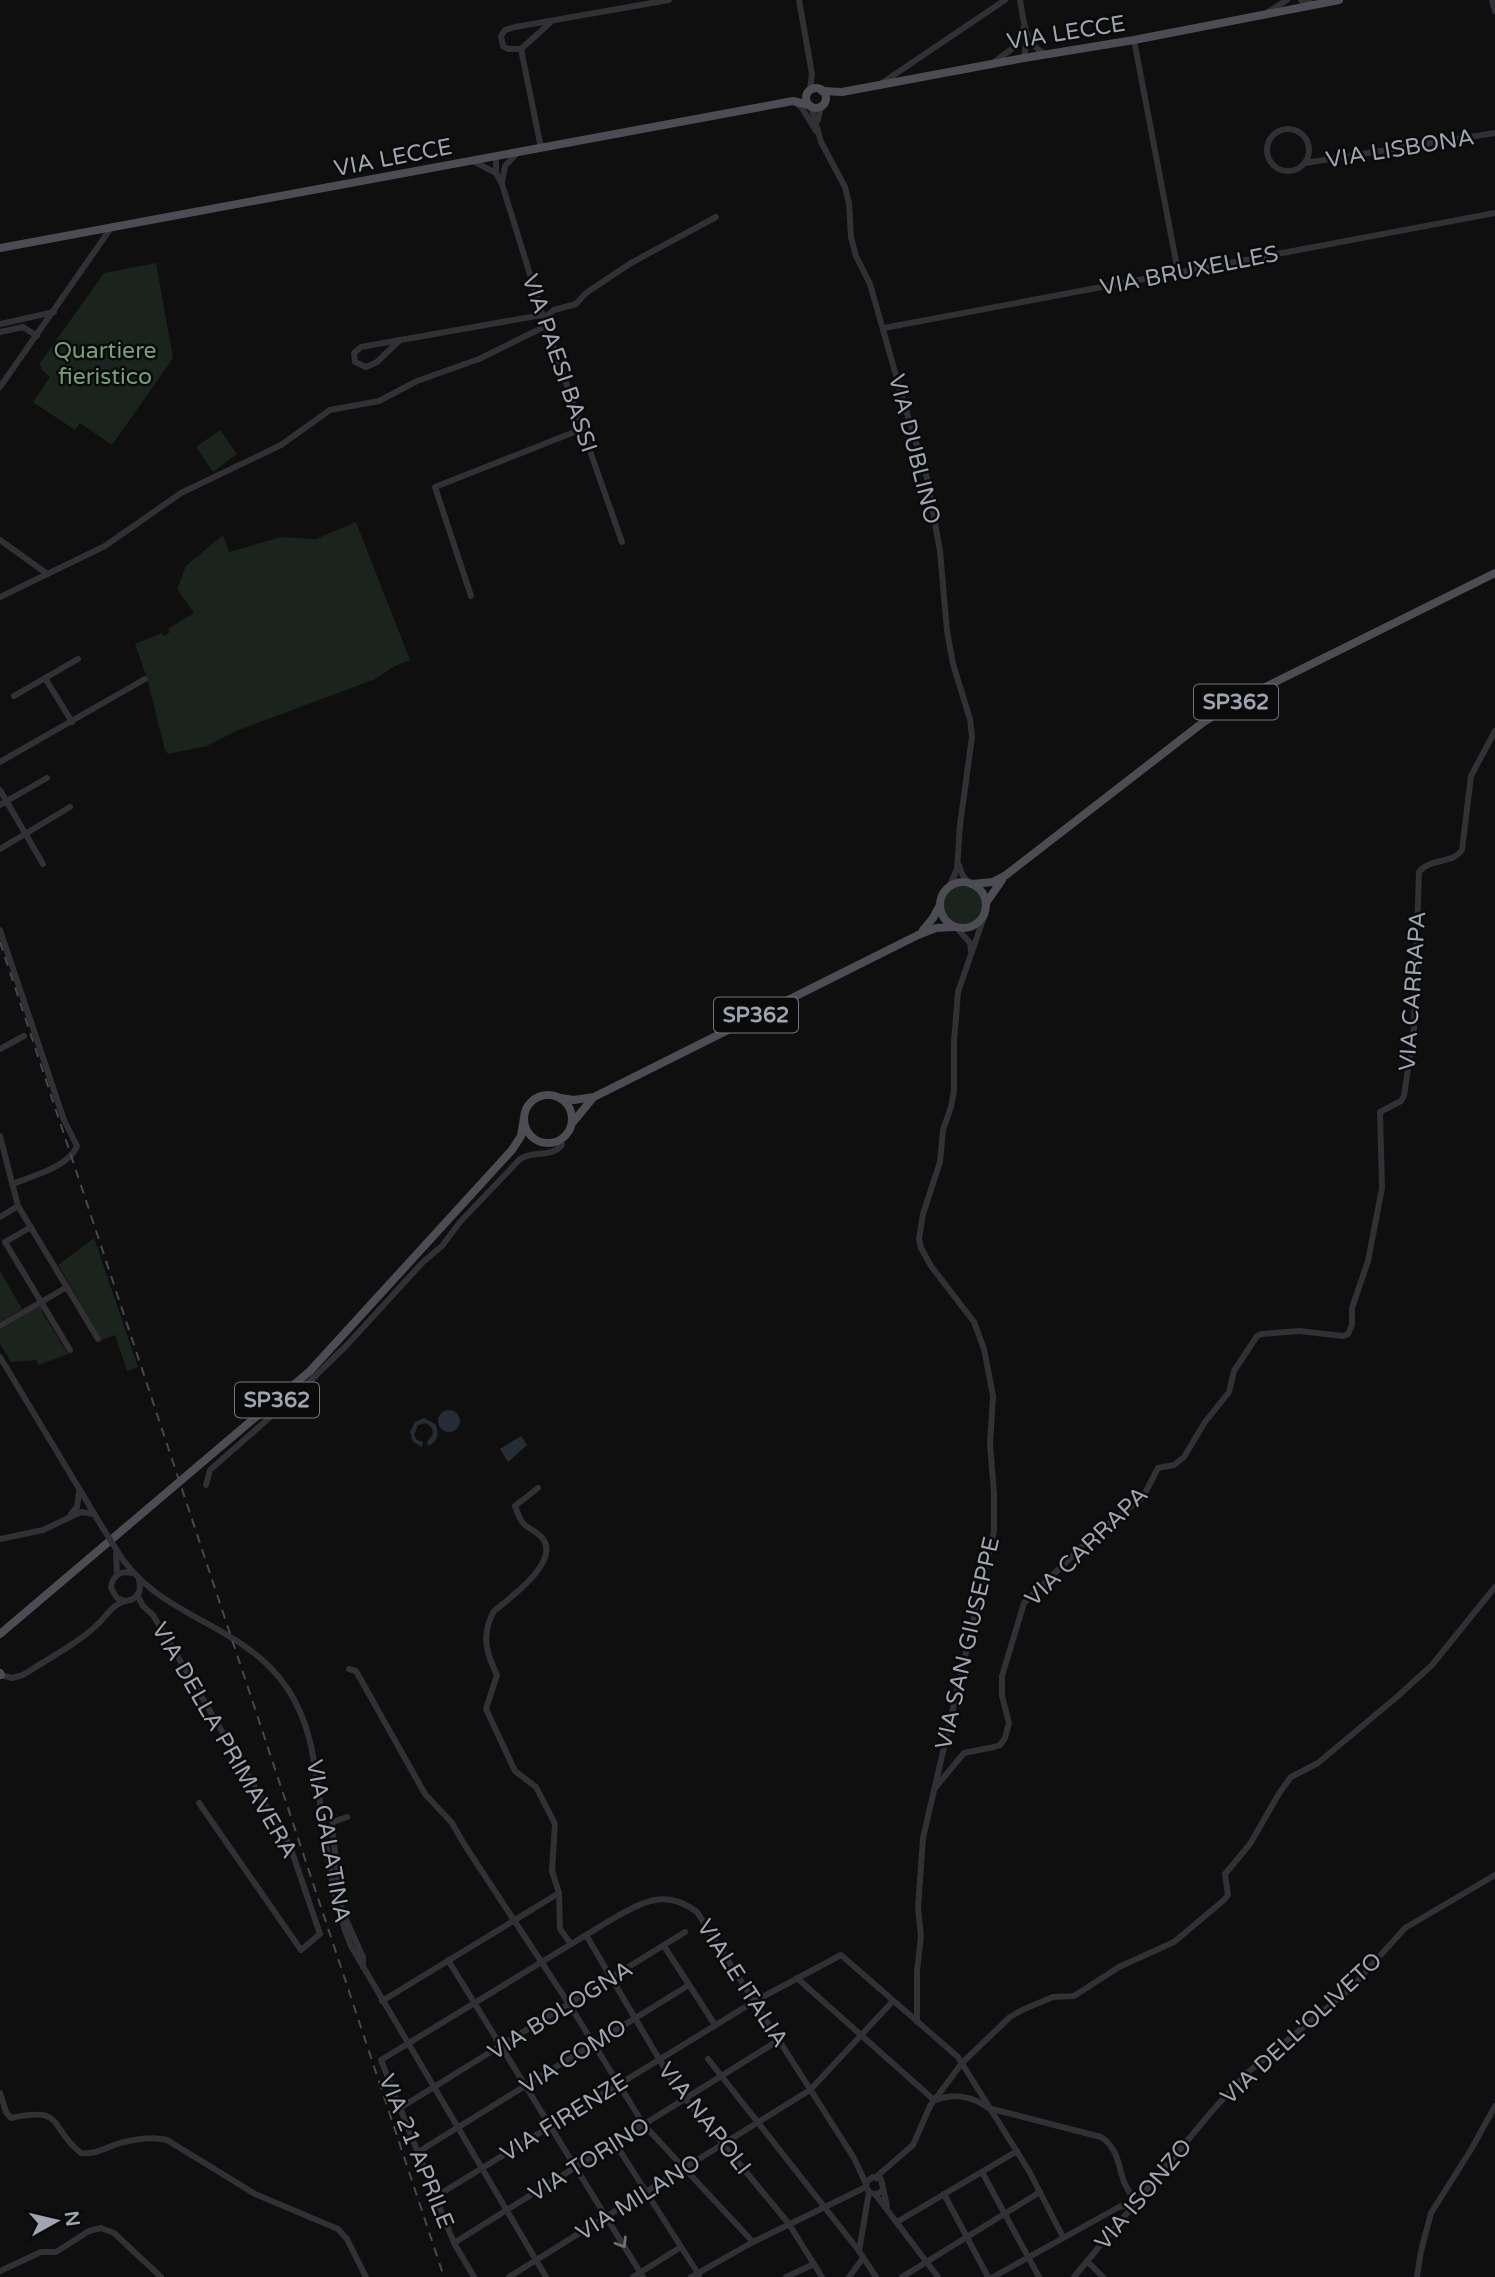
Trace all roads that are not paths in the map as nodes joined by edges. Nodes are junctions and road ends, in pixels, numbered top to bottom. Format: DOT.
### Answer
graph roads {
  1 [pos="669,0"];
  2 [pos="799,0"];
  3 [pos="1005,0"];
  4 [pos="1020,0"];
  5 [pos="1287,0"];
  6 [pos="1339,0"];
  7 [pos="1306,2"];
  8 [pos="1267,13"];
  9 [pos="551,22"];
  10 [pos="1025,26"];
  11 [pos="1027,37"];
  12 [pos="1134,40"];
  13 [pos="1017,45"];
  14 [pos="521,49"];
  15 [pos="1045,54"];
  16 [pos="1024,58"];
  17 [pos="992,64"];
  18 [pos="906,66"];
  19 [pos="913,78"];
  20 [pos="880,84"];
  21 [pos="815,91"];
  22 [pos="842,92"];
  23 [pos="793,101"];
  24 [pos="822,104"];
  25 [pos="810,106"];
  26 [pos="818,132"];
  27 [pos="1495,133"];
  28 [pos="541,148"];
  29 [pos="517,153"];
  30 [pos="496,157"];
  31 [pos="473,161"];
  32 [pos="1305,163"];
  33 [pos="499,174"];
  34 [pos="1495,213"];
  35 [pos="716,217"];
  36 [pos="111,228"];
  37 [pos="0,248"];
  38 [pos="1178,272"];
  39 [pos="54,312"];
  40 [pos="544,320"];
  41 [pos="22,323"];
  42 [pos="0,324"];
  43 [pos="884,328"];
  44 [pos="0,332"];
  45 [pos="37,336"];
  46 [pos="400,340"];
  47 [pos="0,387"];
  48 [pos="582,429"];
  49 [pos="0,540"];
  50 [pos="622,541"];
  51 [pos="46,573"];
  52 [pos="1495,573"];
  53 [pos="471,596"];
  54 [pos="0,597"];
  55 [pos="78,659"];
  56 [pos="45,678"];
  57 [pos="145,679"];
  58 [pos="14,696"];
  59 [pos="72,722"];
  60 [pos="1495,731"];
  61 [pos="0,762"];
  62 [pos="47,778"];
  63 [pos="0,790"];
  64 [pos="3,803"];
  65 [pos="70,807"];
  66 [pos="26,833"];
  67 [pos="0,849"];
  68 [pos="957,859"];
  69 [pos="43,864"];
  70 [pos="1006,875"];
  71 [pos="970,883"];
  72 [pos="950,885"];
  73 [pos="986,903"];
  74 [pos="940,906"];
  75 [pos="985,914"];
  76 [pos="956,928"];
  77 [pos="0,930"];
  78 [pos="918,935"];
  79 [pos="972,953"];
  80 [pos="24,1036"];
  81 [pos="0,1049"];
  82 [pos="594,1097"];
  83 [pos="561,1098"];
  84 [pos="524,1118"];
  85 [pos="572,1123"];
  86 [pos="0,1136"];
  87 [pos="561,1140"];
  88 [pos="541,1142"];
  89 [pos="1,1143"];
  90 [pos="512,1150"];
  91 [pos="2,1155"];
  92 [pos="12,1184"];
  93 [pos="18,1206"];
  94 [pos="1,1215"];
  95 [pos="31,1227"];
  96 [pos="67,1287"];
  97 [pos="42,1301"];
  98 [pos="0,1326"];
  99 [pos="98,1339"];
  100 [pos="344,1342"];
  101 [pos="70,1350"];
  102 [pos="0,1357"];
  103 [pos="206,1485"];
  104 [pos="538,1488"];
  105 [pos="79,1490"];
  106 [pos="87,1503"];
  107 [pos="79,1509"];
  108 [pos="94,1514"];
  109 [pos="0,1539"];
  110 [pos="116,1549"];
  111 [pos="132,1573"];
  112 [pos="117,1576"];
  113 [pos="139,1580"];
  114 [pos="1495,1587"];
  115 [pos="113,1593"];
  116 [pos="139,1593"];
  117 [pos="155,1594"];
  118 [pos="126,1601"];
  119 [pos="143,1606"];
  120 [pos="110,1609"];
  121 [pos="0,1634"];
  122 [pos="349,1669"];
  123 [pos="0,1674"];
  124 [pos="935,1788"];
  125 [pos="199,1803"];
  126 [pos="347,1817"];
  127 [pos="1495,1875"];
  128 [pos="559,1893"];
  129 [pos="513,1921"];
  130 [pos="685,1933"];
  131 [pos="586,1935"];
  132 [pos="571,1944"];
  133 [pos="664,1946"];
  134 [pos="448,1961"];
  135 [pos="541,1962"];
  136 [pos="363,1967"];
  137 [pos="611,1978"];
  138 [pos="797,1978"];
  139 [pos="689,1985"];
  140 [pos="382,2001"];
  141 [pos="755,2001"];
  142 [pos="893,2001"];
  143 [pos="473,2003"];
  144 [pos="569,2004"];
  145 [pos="634,2018"];
  146 [pos="917,2021"];
  147 [pos="715,2025"];
  148 [pos="862,2036"];
  149 [pos="779,2040"];
  150 [pos="408,2043"];
  151 [pos="593,2044"];
  152 [pos="500,2046"];
  153 [pos="658,2059"];
  154 [pos="708,2059"];
  155 [pos="381,2060"];
  156 [pos="962,2063"];
  157 [pos="722,2076"];
  158 [pos="618,2084"];
  159 [pos="434,2087"];
  160 [pos="524,2087"];
  161 [pos="810,2090"];
  162 [pos="0,2093"];
  163 [pos="685,2099"];
  164 [pos="934,2100"];
  165 [pos="1495,2106"];
  166 [pos="400,2108"];
  167 [pos="988,2108"];
  168 [pos="1212,2111"];
  169 [pos="758,2122"];
  170 [pos="644,2125"];
  171 [pos="549,2126"];
  172 [pos="458,2128"];
  173 [pos="615,2143"];
  174 [pos="724,2144"];
  175 [pos="1017,2151"];
  176 [pos="418,2152"];
  177 [pos="894,2161"];
  178 [pos="481,2168"];
  179 [pos="575,2168"];
  180 [pos="684,2169"];
  181 [pos="982,2172"];
  182 [pos="883,2182"];
  183 [pos="871,2185"];
  184 [pos="882,2191"];
  185 [pos="646,2192"];
  186 [pos="1040,2192"];
  187 [pos="944,2194"];
  188 [pos="435,2197"];
  189 [pos="1136,2202"];
  190 [pos="823,2207"];
  191 [pos="506,2210"];
  192 [pos="1005,2213"];
  193 [pos="606,2217"];
  194 [pos="896,2221"];
  195 [pos="789,2224"];
  196 [pos="966,2236"];
  197 [pos="1063,2237"];
  198 [pos="753,2242"];
  199 [pos="454,2243"];
  200 [pos="681,2247"];
  201 [pos="859,2251"];
  202 [pos="1029,2256"];
  203 [pos="863,2258"];
  204 [pos="536,2260"];
  205 [pos="926,2261"];
  206 [pos="1087,2261"];
  207 [pos="814,2264"];
  208 [pos="0,2271"];
  209 [pos="641,2275"];
  210 [pos="696,2276"];
  211 [pos="161,2277"];
  212 [pos="366,2277"];
  213 [pos="474,2277"];
  214 [pos="509,2277"];
  215 [pos="546,2277"];
  216 [pos="633,2277"];
  217 [pos="786,2277"];
  218 [pos="822,2277"];
  219 [pos="849,2277"];
  220 [pos="876,2277"];
  221 [pos="902,2277"];
  222 [pos="938,2277"];
  223 [pos="990,2277"];
  224 [pos="1039,2277"];
  225 [pos="1074,2277"];
  226 [pos="1103,2277"];
  227 [pos="1417,2277"];
  1 -- 9 [label="street"];
  2 -- 21 [label="street"];
  3 -- 18 [label="street"];
  4 -- 10 [label="street"];
  5 -- 8 [label="street"];
  6 -- 7 [label="main road, VIA LECCE"];
  7 -- 8 [label="main road, VIA LECCE"];
  8 -- 12 [label="main road, VIA LECCE"];
  9 -- 14 [label="street"];
  9 -- 14 [label="street"];
  10 -- 11 [label="street"];
  10 -- 13 [label="street"];
  11 -- 15 [label="street"];
  11 -- 16 [label="street"];
  12 -- 15 [label="main road, VIA LECCE"];
  12 -- 38 [label="street"];
  13 -- 16 [label="street"];
  13 -- 17 [label="street"];
  14 -- 28 [label="street"];
  15 -- 16 [label="main road, VIA LECCE"];
  16 -- 17 [label="main road, VIA LECCE"];
  17 -- 19 [label="main road, VIA LECCE"];
  18 -- 19 [label="street"];
  18 -- 20 [label="street"];
  19 -- 20 [label="main road, VIA LECCE"];
  20 -- 22 [label="main road, VIA LECCE"];
  21 -- 22 [label="main road, VIA LECCE"];
  21 -- 23 [label="main road, VIA LECCE"];
  21 -- 24 [label="main road"];
  21 -- 25 [label="main road"];
  22 -- 24 [label="main road, VIA LECCE"];
  23 -- 25 [label="main road, VIA LECCE"];
  23 -- 26 [label="street, VIA DUBLINO"];
  23 -- 28 [label="main road, VIA LECCE"];
  24 -- 25 [label="main road, VIA LECCE"];
  24 -- 26 [label="street"];
  25 -- 26 [label="street, VIA DUBLINO"];
  26 -- 43 [label="street, VIA DUBLINO"];
  27 -- 32 [label="street, VIA LISBONA"];
  28 -- 29 [label="main road, VIA LECCE"];
  29 -- 30 [label="main road, VIA LECCE"];
  29 -- 33 [label="street, VIA PAESI BASSI"];
  30 -- 31 [label="main road, VIA LECCE"];
  30 -- 33 [label="street, VIA PAESI BASSI"];
  31 -- 33 [label="street"];
  31 -- 36 [label="main road, VIA LECCE"];
  32 -- 32 [label="street, VIA LISBONA"];
  33 -- 40 [label="street, VIA PAESI BASSI"];
  34 -- 38 [label="street, VIA BRUXELLES"];
  35 -- 40 [label="street"];
  36 -- 37 [label="main road, VIA LECCE"];
  36 -- 39 [label="street"];
  38 -- 43 [label="street, VIA BRUXELLES"];
  39 -- 41 [label="street"];
  39 -- 45 [label="street"];
  40 -- 46 [label="street"];
  40 -- 48 [label="street, VIA PAESI BASSI"];
  40 -- 51 [label="street"];
  41 -- 42 [label="street"];
  41 -- 44 [label="street"];
  41 -- 45 [label="street"];
  43 -- 68 [label="street, VIA DUBLINO"];
  45 -- 47 [label="street"];
  46 -- 46 [label="street"];
  48 -- 50 [label="street, VIA PAESI BASSI"];
  48 -- 53 [label="street"];
  49 -- 51 [label="street"];
  51 -- 54 [label="street"];
  52 -- 70 [label="main road, SP362"];
  55 -- 56 [label="street"];
  56 -- 58 [label="street"];
  56 -- 59 [label="street"];
  57 -- 59 [label="street"];
  59 -- 61 [label="street"];
  60 -- 124 [label="street, VIA CARRAPA"];
  62 -- 64 [label="street"];
  63 -- 64 [label="street"];
  64 -- 66 [label="street"];
  65 -- 66 [label="street"];
  66 -- 67 [label="street"];
  66 -- 69 [label="street"];
  68 -- 71 [label="street"];
  68 -- 72 [label="street, VIA DUBLINO"];
  70 -- 71 [label="main road, SP362"];
  70 -- 73 [label="main road, SP362"];
  71 -- 72 [label="main road, SP362"];
  71 -- 73 [label="main road"];
  72 -- 74 [label="main road, SP362"];
  73 -- 75 [label="main road"];
  74 -- 76 [label="main road"];
  74 -- 78 [label="main road, SP362"];
  75 -- 76 [label="main road, SP362"];
  75 -- 79 [label="street, VIA SAN GIUSEPPE"];
  76 -- 78 [label="main road, SP362"];
  76 -- 79 [label="street"];
  77 -- 92 [label="street"];
  78 -- 82 [label="main road, SP362"];
  79 -- 124 [label="street, VIA SAN GIUSEPPE"];
  80 -- 81 [label="street"];
  82 -- 83 [label="main road, SP362"];
  82 -- 85 [label="main road, SP362"];
  83 -- 84 [label="main road, SP362"];
  83 -- 85 [label="main road"];
  84 -- 88 [label="main road"];
  84 -- 90 [label="main road, SP362"];
  85 -- 87 [label="main road, SP362"];
  86 -- 89 [label="street"];
  87 -- 88 [label="main road"];
  87 -- 100 [label="street"];
  88 -- 90 [label="main road"];
  89 -- 91 [label="street"];
  90 -- 100 [label="main road, SP362"];
  91 -- 92 [label="street"];
  92 -- 93 [label="street"];
  93 -- 94 [label="street"];
  93 -- 95 [label="street"];
  95 -- 96 [label="street"];
  95 -- 97 [label="street"];
  96 -- 97 [label="street"];
  96 -- 99 [label="street"];
  97 -- 98 [label="street"];
  97 -- 101 [label="street"];
  100 -- 103 [label="street"];
  100 -- 121 [label="main road, SP362"];
  102 -- 105 [label="street"];
  104 -- 128 [label="street"];
  105 -- 106 [label="street"];
  105 -- 107 [label="street"];
  106 -- 107 [label="street"];
  106 -- 108 [label="street"];
  107 -- 108 [label="street"];
  107 -- 109 [label="street"];
  108 -- 110 [label="street, bridge"];
  110 -- 111 [label="street"];
  110 -- 112 [label="street"];
  111 -- 112 [label="street"];
  111 -- 113 [label="street"];
  112 -- 115 [label="street"];
  113 -- 116 [label="street, VIA DELLA PRIMAVERA"];
  113 -- 117 [label="street, VIA GALATINA"];
  114 -- 156 [label="street"];
  115 -- 118 [label="street, VIA DELLA PRIMAVERA"];
  115 -- 120 [label="street"];
  116 -- 117 [label="street, VIA GALATINA"];
  116 -- 118 [label="street"];
  116 -- 119 [label="street, VIA DELLA PRIMAVERA"];
  117 -- 136 [label="street, VIA GALATINA"];
  118 -- 119 [label="street, VIA DELLA PRIMAVERA"];
  118 -- 120 [label="street"];
  119 -- 125 [label="street, VIA DELLA PRIMAVERA"];
  120 -- 123 [label="street"];
  122 -- 129 [label="street"];
  124 -- 146 [label="street, VIA SAN GIUSEPPE"];
  126 -- 136 [label="street"];
  127 -- 168 [label="street, VIA DELL'OLIVETO"];
  128 -- 129 [label="street"];
  128 -- 132 [label="street"];
  129 -- 134 [label="street"];
  129 -- 135 [label="street"];
  130 -- 133 [label="street, VIA BOLOGNA"];
  131 -- 132 [label="street, VIALE ITALIA"];
  131 -- 137 [label="street, VIA NAPOLI"];
  131 -- 141 [label="street, VIALE ITALIA"];
  132 -- 135 [label="street, VIALE ITALIA"];
  133 -- 137 [label="street, VIA BOLOGNA"];
  133 -- 139 [label="street"];
  134 -- 140 [label="street"];
  134 -- 143 [label="street"];
  135 -- 143 [label="street, VIALE ITALIA"];
  135 -- 144 [label="street"];
  136 -- 140 [label="street, VIA GALATINA"];
  137 -- 144 [label="street, VIA BOLOGNA"];
  137 -- 145 [label="street, VIA NAPOLI"];
  138 -- 141 [label="street, VIA FIRENZE"];
  138 -- 142 [label="street, VIA FIRENZE"];
  138 -- 148 [label="street"];
  139 -- 145 [label="street, VIA COMO"];
  139 -- 147 [label="street"];
  140 -- 150 [label="street, VIA GALATINA"];
  141 -- 147 [label="street, VIA FIRENZE"];
  141 -- 149 [label="street, VIALE ITALIA"];
  142 -- 146 [label="street"];
  142 -- 148 [label="street, VIA MILANO"];
  143 -- 150 [label="street, VIALE ITALIA"];
  143 -- 152 [label="street"];
  144 -- 151 [label="street"];
  144 -- 152 [label="street, VIA BOLOGNA"];
  145 -- 151 [label="street, VIA COMO"];
  145 -- 153 [label="street, VIA NAPOLI"];
  146 -- 156 [label="street"];
  147 -- 153 [label="street, VIA FIRENZE"];
  148 -- 161 [label="street, VIA MILANO"];
  148 -- 164 [label="street"];
  149 -- 157 [label="street, VIA TORINO"];
  149 -- 161 [label="street, VIALE ITALIA"];
  150 -- 155 [label="street, VIALE ITALIA"];
  150 -- 159 [label="street, VIA GALATINA"];
  151 -- 158 [label="street"];
  151 -- 160 [label="street, VIA COMO"];
  152 -- 159 [label="street, VIA BOLOGNA"];
  152 -- 160 [label="street"];
  153 -- 158 [label="street, VIA FIRENZE"];
  153 -- 163 [label="street, VIA NAPOLI"];
  154 -- 157 [label="street"];
  155 -- 166 [label="street, VIA 21 APRILE"];
  156 -- 164 [label="street"];
  156 -- 167 [label="street"];
  157 -- 163 [label="street, VIA TORINO"];
  157 -- 169 [label="street"];
  158 -- 170 [label="street"];
  158 -- 171 [label="street, VIA FIRENZE"];
  159 -- 166 [label="street, VIA BOLOGNA"];
  159 -- 172 [label="street, VIA GALATINA"];
  160 -- 171 [label="street"];
  160 -- 172 [label="street, VIA COMO"];
  161 -- 169 [label="street, VIA MILANO"];
  161 -- 183 [label="street, VIALE ITALIA"];
  162 -- 212 [label="street"];
  163 -- 170 [label="street, VIA TORINO"];
  163 -- 174 [label="street, VIA NAPOLI"];
  164 -- 167 [label="street"];
  164 -- 177 [label="street"];
  165 -- 227 [label="street"];
  166 -- 176 [label="street, VIA 21 APRILE"];
  167 -- 175 [label="street"];
  167 -- 189 [label="street"];
  168 -- 189 [label="street, VIA ISONZO"];
  169 -- 174 [label="street, VIA MILANO"];
  169 -- 190 [label="street"];
  170 -- 173 [label="street, VIA TORINO"];
  170 -- 180 [label="street"];
  171 -- 178 [label="street, VIA FIRENZE"];
  171 -- 179 [label="street"];
  172 -- 176 [label="street, VIA COMO"];
  172 -- 178 [label="street, VIA GALATINA"];
  173 -- 179 [label="street, VIA TORINO"];
  173 -- 185 [label="street"];
  174 -- 180 [label="street, VIA MILANO"];
  174 -- 195 [label="street, VIA NAPOLI"];
  175 -- 181 [label="street"];
  175 -- 186 [label="street"];
  176 -- 188 [label="street, VIA 21 APRILE"];
  177 -- 182 [label="street"];
  177 -- 183 [label="street"];
  178 -- 188 [label="street, VIA FIRENZE"];
  178 -- 191 [label="street, VIA GALATINA"];
  179 -- 191 [label="street, VIA TORINO"];
  179 -- 193 [label="street"];
  180 -- 185 [label="street, VIA MILANO"];
  180 -- 198 [label="street"];
  181 -- 187 [label="street"];
  181 -- 192 [label="street"];
  182 -- 183 [label="street, VIALE ITALIA"];
  182 -- 184 [label="street"];
  183 -- 184 [label="street"];
  183 -- 190 [label="street"];
  183 -- 194 [label="street, VIALE ITALIA"];
  183 -- 201 [label="street"];
  184 -- 194 [label="street, VIALE ITALIA"];
  185 -- 193 [label="street, VIA MILANO"];
  185 -- 200 [label="street"];
  186 -- 192 [label="street"];
  186 -- 197 [label="street"];
  187 -- 194 [label="street"];
  187 -- 196 [label="street"];
  188 -- 199 [label="street, VIA 21 APRILE"];
  189 -- 197 [label="street"];
  189 -- 206 [label="street, VIA ISONZO"];
  190 -- 195 [label="street"];
  190 -- 201 [label="street"];
  191 -- 199 [label="street, VIA TORINO"];
  191 -- 204 [label="street, VIA GALATINA"];
  192 -- 196 [label="street"];
  192 -- 202 [label="street"];
  193 -- 204 [label="street, VIA MILANO"];
  193 -- 209 [label="street, one-way"];
  194 -- 205 [label="street, VIALE ITALIA"];
  195 -- 198 [label="street"];
  195 -- 207 [label="street, VIA NAPOLI"];
  196 -- 205 [label="street"];
  196 -- 223 [label="street"];
  197 -- 202 [label="street"];
  198 -- 210 [label="street"];
  199 -- 213 [label="street, VIA 21 APRILE"];
  200 -- 209 [label="street"];
  200 -- 210 [label="street"];
  201 -- 203 [label="street"];
  202 -- 223 [label="street"];
  202 -- 224 [label="street"];
  203 -- 219 [label="street"];
  203 -- 220 [label="street"];
  204 -- 214 [label="street, VIA MILANO"];
  204 -- 215 [label="street, VIA GALATINA"];
  205 -- 221 [label="street"];
  205 -- 222 [label="street, VIALE ITALIA"];
  206 -- 225 [label="street, VIA ISONZO"];
  206 -- 226 [label="street"];
  207 -- 217 [label="street"];
  207 -- 218 [label="street, VIA NAPOLI"];
  208 -- 211 [label="street"];
  209 -- 216 [label="street"];
}
